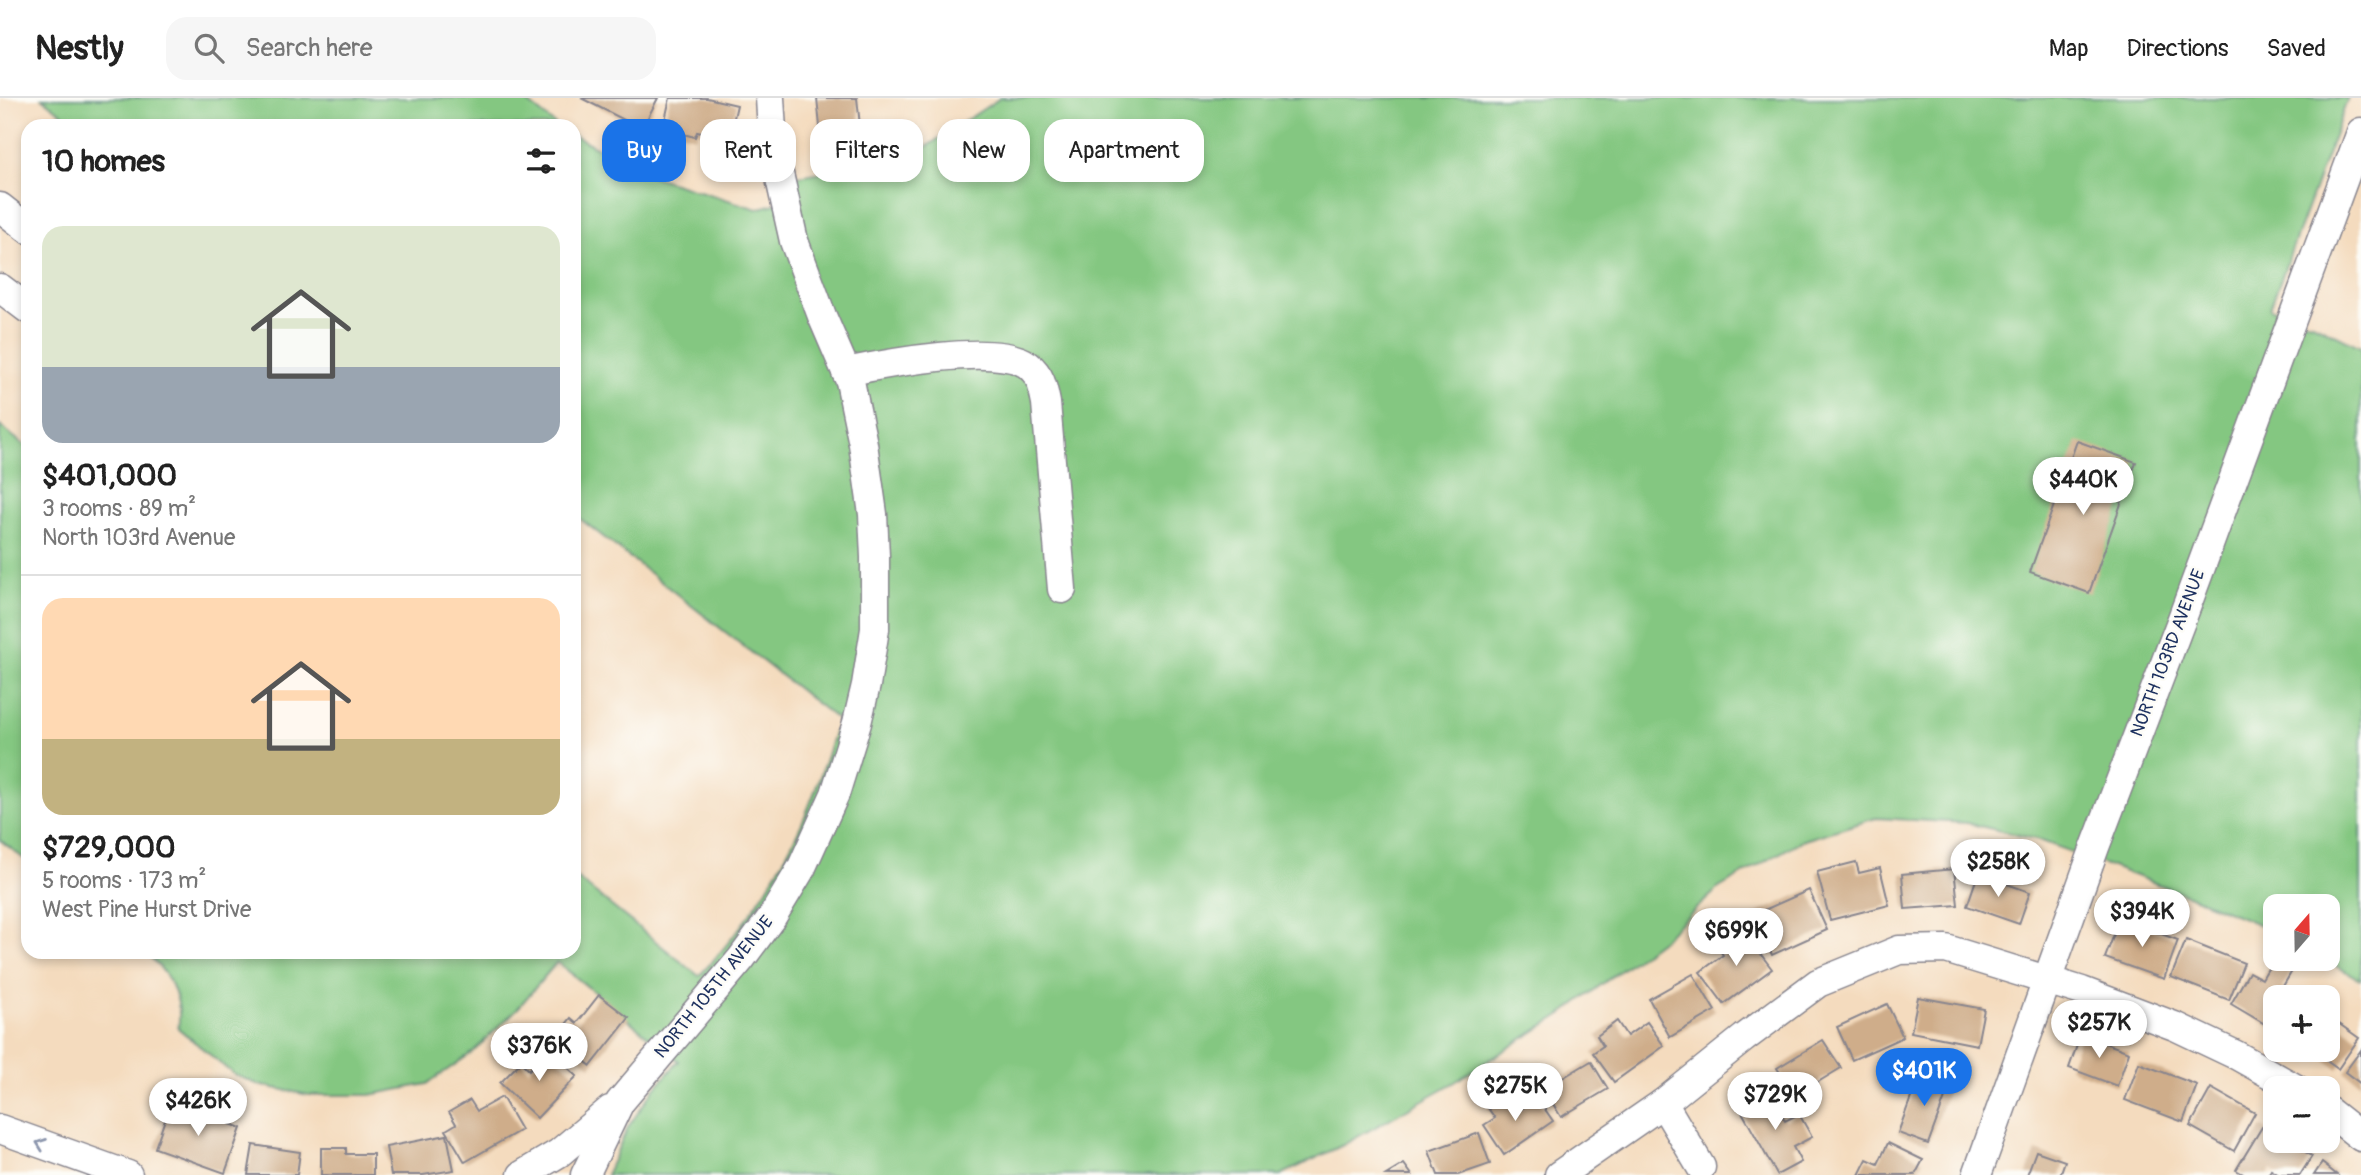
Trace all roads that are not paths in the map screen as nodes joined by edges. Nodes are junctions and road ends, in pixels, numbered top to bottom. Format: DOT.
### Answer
graph roads {
  1 [pos="770,98"];
  2 [pos="2361,132"];
  3 [pos="2350,197"];
  4 [pos="0,207"];
  5 [pos="21,224"];
  6 [pos="0,288"];
  7 [pos="21,304"];
  8 [pos="846,372"];
  9 [pos="1062,589"];
  10 [pos="2048,980"];
  11 [pos="2274,1076"];
  12 [pos="620,1102"];
  13 [pos="1663,1103"];
  14 [pos="2340,1120"];
  15 [pos="0,1129"];
  16 [pos="2361,1137"];
  17 [pos="1701,1167"];
  18 [pos="128,1175"];
  19 [pos="522,1175"];
  20 [pos="585,1175"];
  21 [pos="1559,1175"];
  22 [pos="1977,1175"];
  1 -- 8 [label="street, NORTH 105TH AVENUE"];
  2 -- 3 [label="street, NORTH 103RD AVENUE"];
  3 -- 10 [label="street, NORTH 103RD AVENUE"];
  4 -- 5 [label="street"];
  6 -- 7 [label="street"];
  8 -- 9 [label="street"];
  8 -- 12 [label="street, NORTH 105TH AVENUE"];
  10 -- 11 [label="street"];
  10 -- 13 [label="street"];
  10 -- 22 [label="street, NORTH 103RD AVENUE"];
  12 -- 19 [label="street, NORTH 105TH AVENUE"];
  12 -- 20 [label="street, NORTH 105TH AVENUE"];
  13 -- 17 [label="street"];
  13 -- 21 [label="street"];
  14 -- 16 [label="street"];
  18 -- 15 [label="street, one-way"];
}
